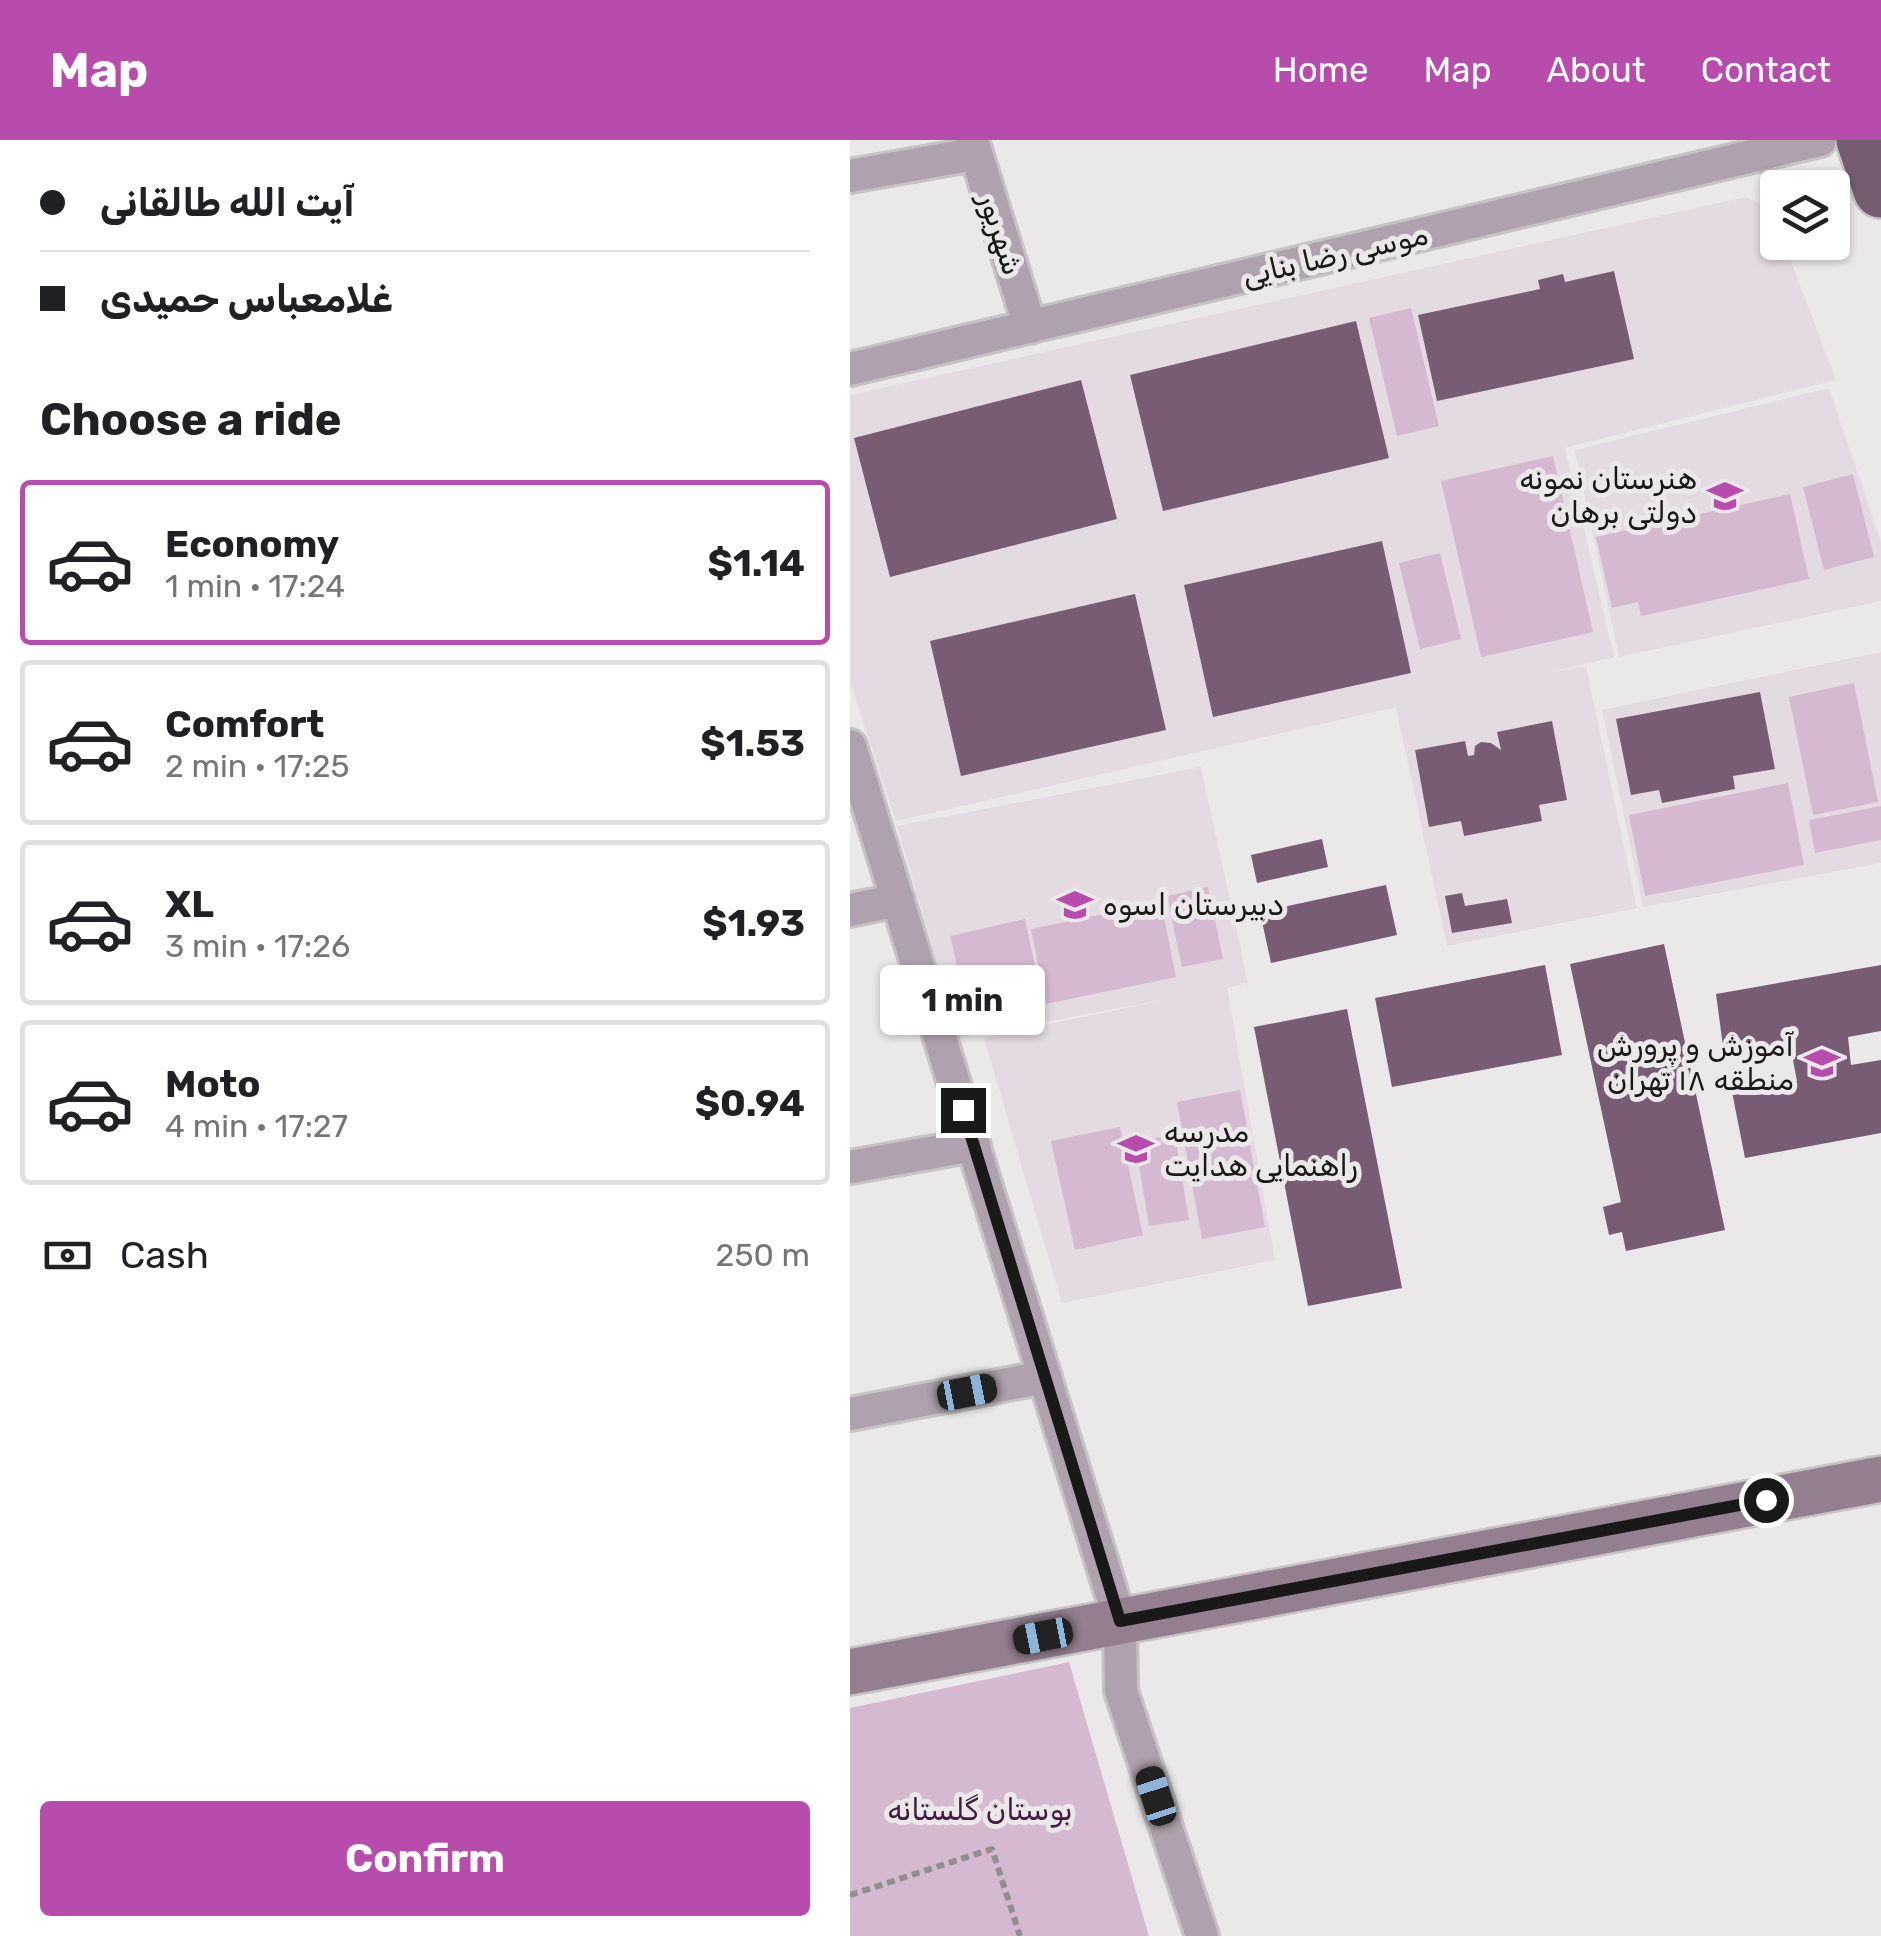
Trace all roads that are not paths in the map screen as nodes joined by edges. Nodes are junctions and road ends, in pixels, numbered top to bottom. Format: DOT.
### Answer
graph roads {
  1 [pos="1820,140"];
  2 [pos="1864,140"];
  3 [pos="974,147"];
  4 [pos="1749,148"];
  5 [pos="850,176"];
  6 [pos="1881,190"];
  7 [pos="1030,328"];
  8 [pos="850,369"];
  9 [pos="850,746"];
  10 [pos="898,900"];
  11 [pos="850,910"];
  12 [pos="974,1145"];
  13 [pos="850,1167"];
  14 [pos="1045,1377"];
  15 [pos="850,1414"];
  16 [pos="1881,1479"];
  17 [pos="1120,1621"];
  18 [pos="850,1672"];
  19 [pos="1202,1936"];
  1 -- 4 [label="street, موسی رضا بنایی"];
  2 -- 6 [label="highway"];
  3 -- 5 [label="street"];
  3 -- 7 [label="street, شهریور"];
  4 -- 7 [label="street, موسی رضا بنایی"];
  7 -- 8 [label="street, موسی رضا بنایی"];
  9 -- 10 [label="street"];
  10 -- 11 [label="street"];
  10 -- 12 [label="street"];
  12 -- 13 [label="street"];
  12 -- 14 [label="street"];
  14 -- 15 [label="street"];
  14 -- 17 [label="street"];
  16 -- 17 [label="main road"];
  17 -- 18 [label="main road"];
  17 -- 19 [label="street"];
}
